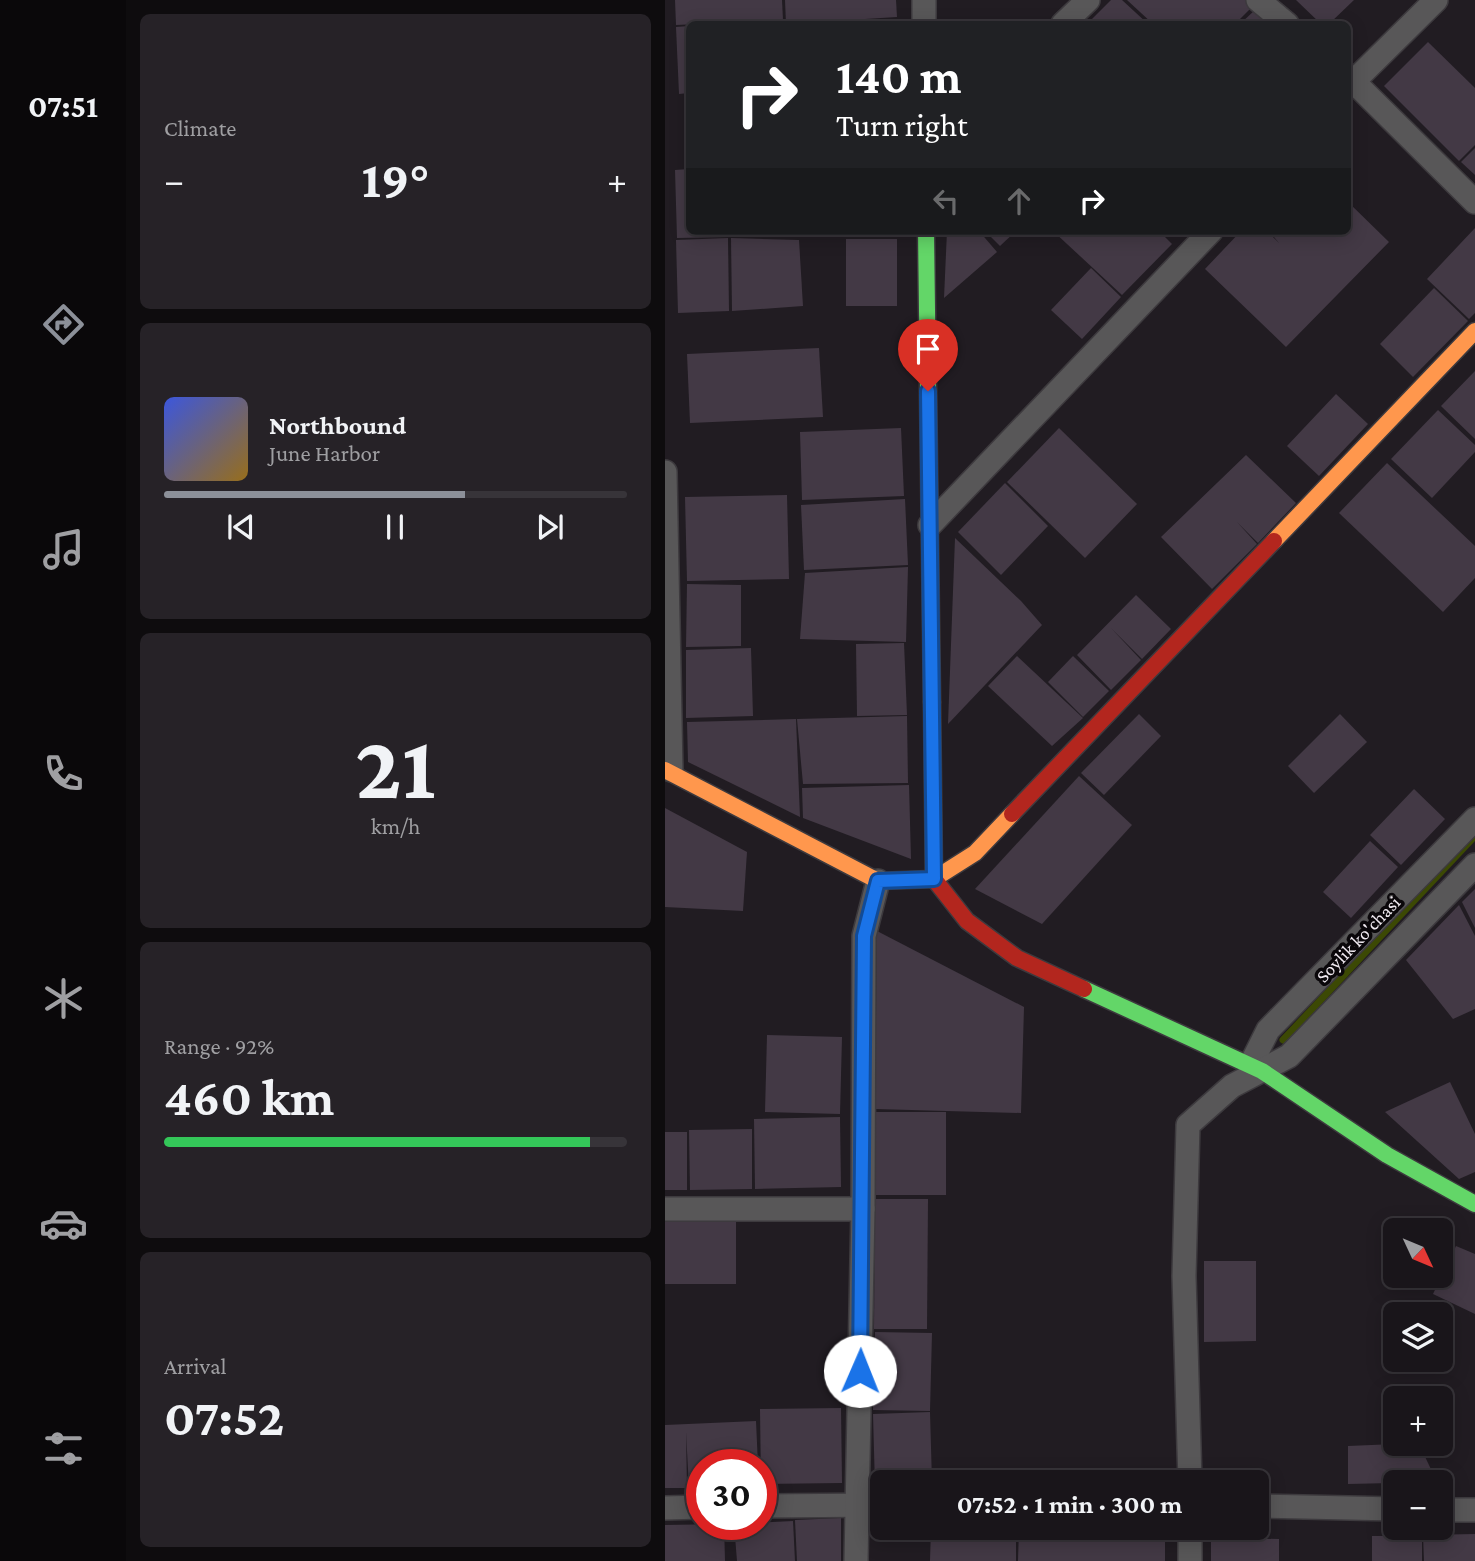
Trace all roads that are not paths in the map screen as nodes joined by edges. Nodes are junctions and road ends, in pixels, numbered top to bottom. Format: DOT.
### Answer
graph roads {
  1 [pos="924,0"];
  2 [pos="1088,0"];
  3 [pos="1258,0"];
  4 [pos="1436,0"];
  5 [pos="924,21"];
  6 [pos="1066,21"];
  7 [pos="1283,21"];
  8 [pos="1351,80"];
  9 [pos="1351,82"];
  10 [pos="1475,202"];
  11 [pos="926,235"];
  12 [pos="1207,235"];
  13 [pos="1475,331"];
  14 [pos="665,472"];
  15 [pos="930,524"];
  16 [pos="668,770"];
  17 [pos="1475,819"];
  18 [pos="1475,865"];
  19 [pos="934,879"];
  20 [pos="878,881"];
  21 [pos="1256,1068"];
  22 [pos="1472,1199"];
  23 [pos="665,1209"];
  24 [pos="863,1209"];
  25 [pos="1190,1470"];
  26 [pos="857,1505"];
  27 [pos="870,1505"];
  28 [pos="777,1506"];
  29 [pos="1269,1506"];
  30 [pos="686,1507"];
  31 [pos="665,1508"];
  32 [pos="1383,1508"];
  33 [pos="1453,1510"];
  34 [pos="1475,1510"];
  35 [pos="1190,1540"];
  36 [pos="856,1561"];
  37 [pos="1190,1561"];
  1 -- 5 [label="street"];
  2 -- 6 [label="street"];
  3 -- 7 [label="street"];
  4 -- 8 [label="street"];
  9 -- 10 [label="street"];
  11 -- 15 [label="street"];
  12 -- 15 [label="street"];
  13 -- 19 [label="street"];
  14 -- 16 [label="street"];
  15 -- 19 [label="street"];
  16 -- 20 [label="street"];
  17 -- 21 [label="street, Soylik ko'chasi"];
  18 -- 21 [label="street"];
  19 -- 20 [label="street"];
  19 -- 21 [label="street"];
  20 -- 24 [label="street"];
  21 -- 22 [label="street"];
  21 -- 25 [label="street"];
  23 -- 24 [label="street"];
  24 -- 26 [label="street"];
  26 -- 27 [label="street"];
  26 -- 28 [label="street"];
  26 -- 36 [label="street"];
  29 -- 32 [label="street"];
  30 -- 31 [label="street"];
  33 -- 34 [label="street"];
  35 -- 37 [label="street"];
}
